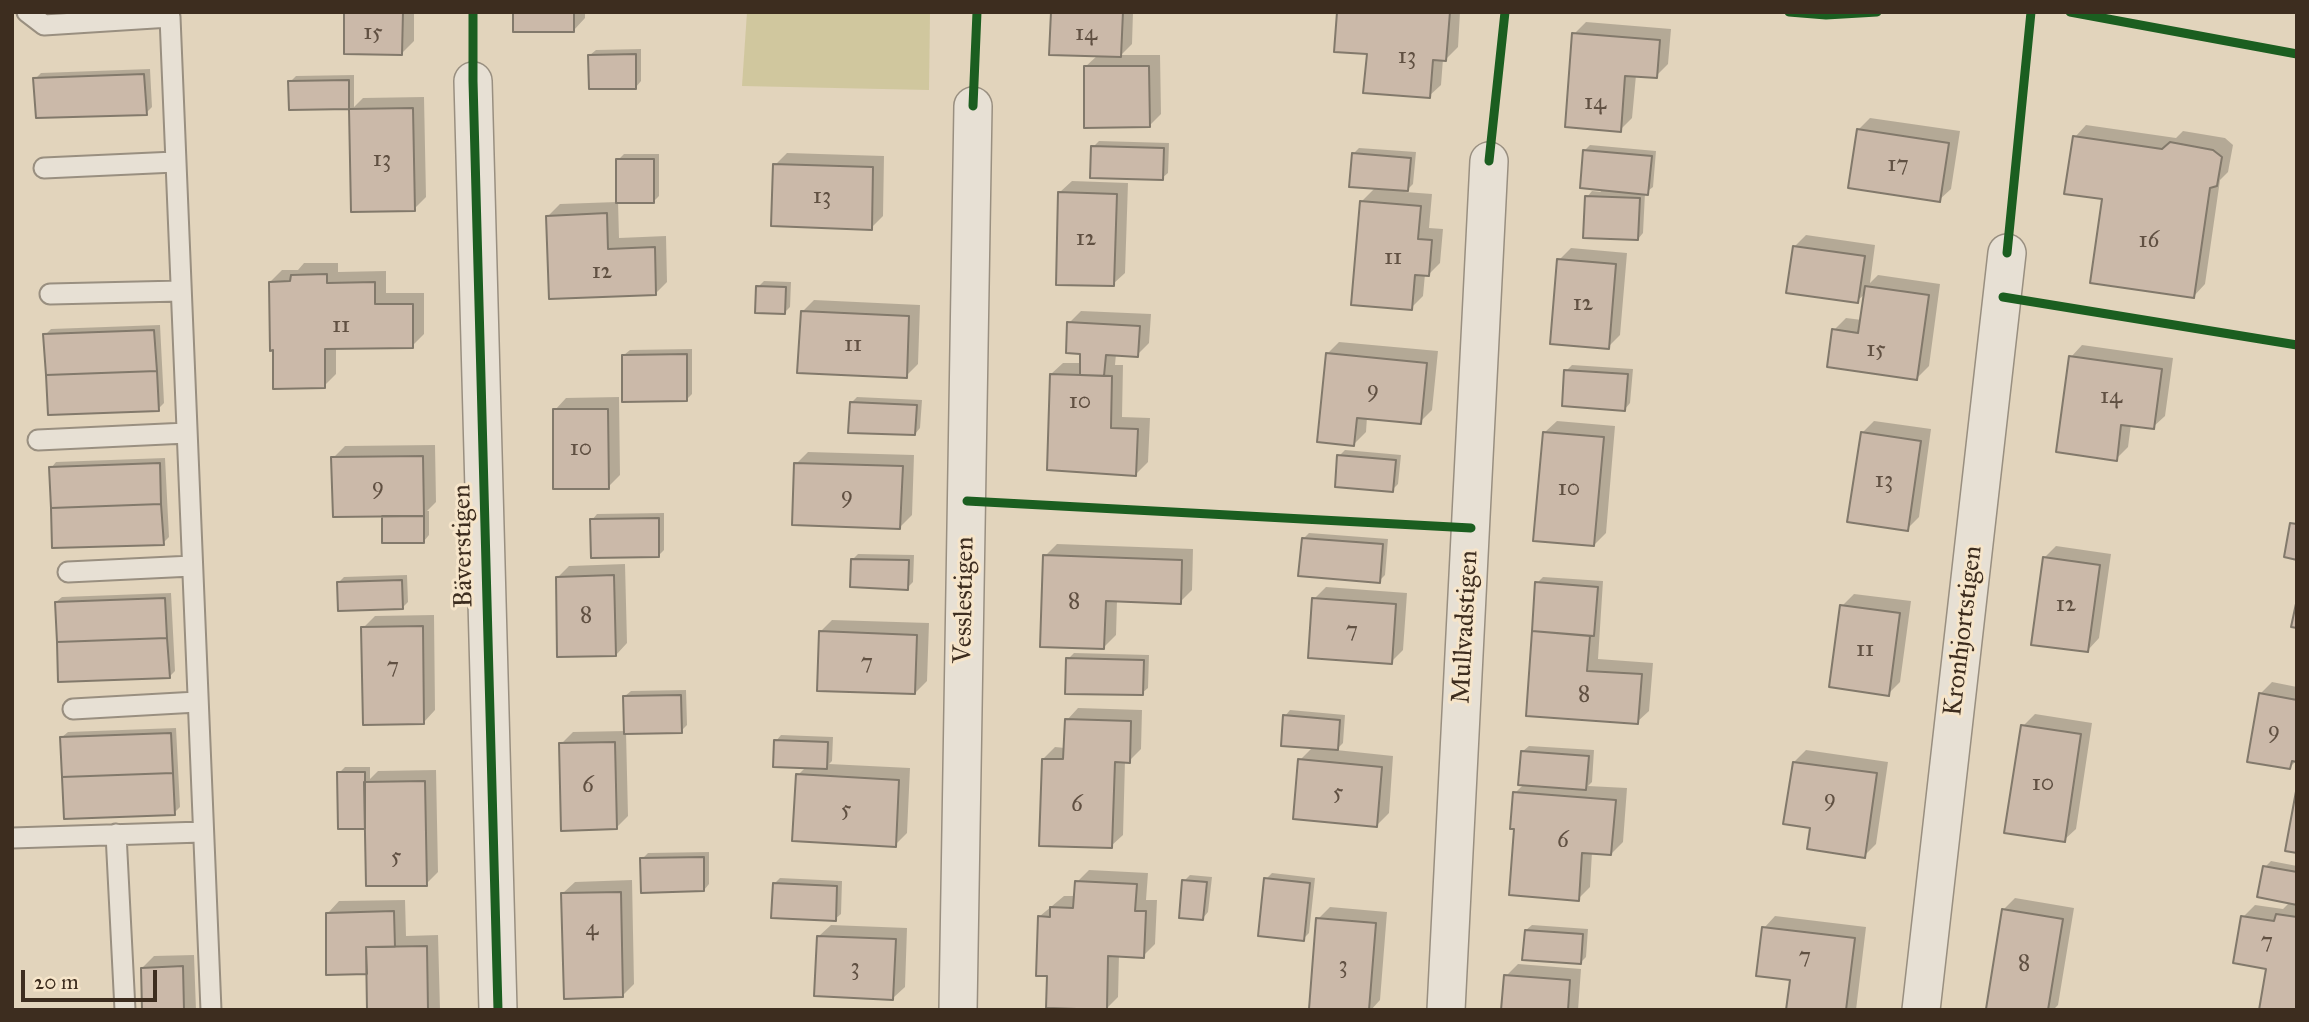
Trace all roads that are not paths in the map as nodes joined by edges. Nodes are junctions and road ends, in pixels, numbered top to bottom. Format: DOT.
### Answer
graph roads {
  1 [pos="27,12"];
  2 [pos="473,81"];
  3 [pos="973,106"];
  4 [pos="1489,161"];
  5 [pos="176,162"];
  6 [pos="44,168"];
  7 [pos="2007,253"];
  8 [pos="181,290"];
  9 [pos="50,294"];
  10 [pos="187,433"];
  11 [pos="38,440"];
  12 [pos="192,566"];
  13 [pos="68,572"];
  14 [pos="197,702"];
  15 [pos="73,709"];
  16 [pos="202,832"];
  17 [pos="116,834"];
  18 [pos="12,838"];
  19 [pos="125,1010"];
  20 [pos="211,1010"];
  21 [pos="498,1010"];
  22 [pos="958,1010"];
  23 [pos="1446,1010"];
  24 [pos="1921,1010"];
  1 -- 5 [label="lane"];
  2 -- 21 [label="street, Bäverstigen"];
  3 -- 22 [label="street, Vesslestigen"];
  4 -- 23 [label="street, Mullvadstigen"];
  5 -- 6 [label="lane"];
  5 -- 8 [label="lane"];
  7 -- 24 [label="street, Kronhjortstigen"];
  8 -- 9 [label="lane"];
  8 -- 10 [label="lane"];
  10 -- 11 [label="lane"];
  10 -- 12 [label="lane"];
  12 -- 13 [label="lane"];
  12 -- 14 [label="lane"];
  14 -- 15 [label="lane"];
  14 -- 16 [label="lane"];
  16 -- 17 [label="lane"];
  16 -- 20 [label="lane"];
  17 -- 18 [label="lane"];
  17 -- 19 [label="lane"];
}
